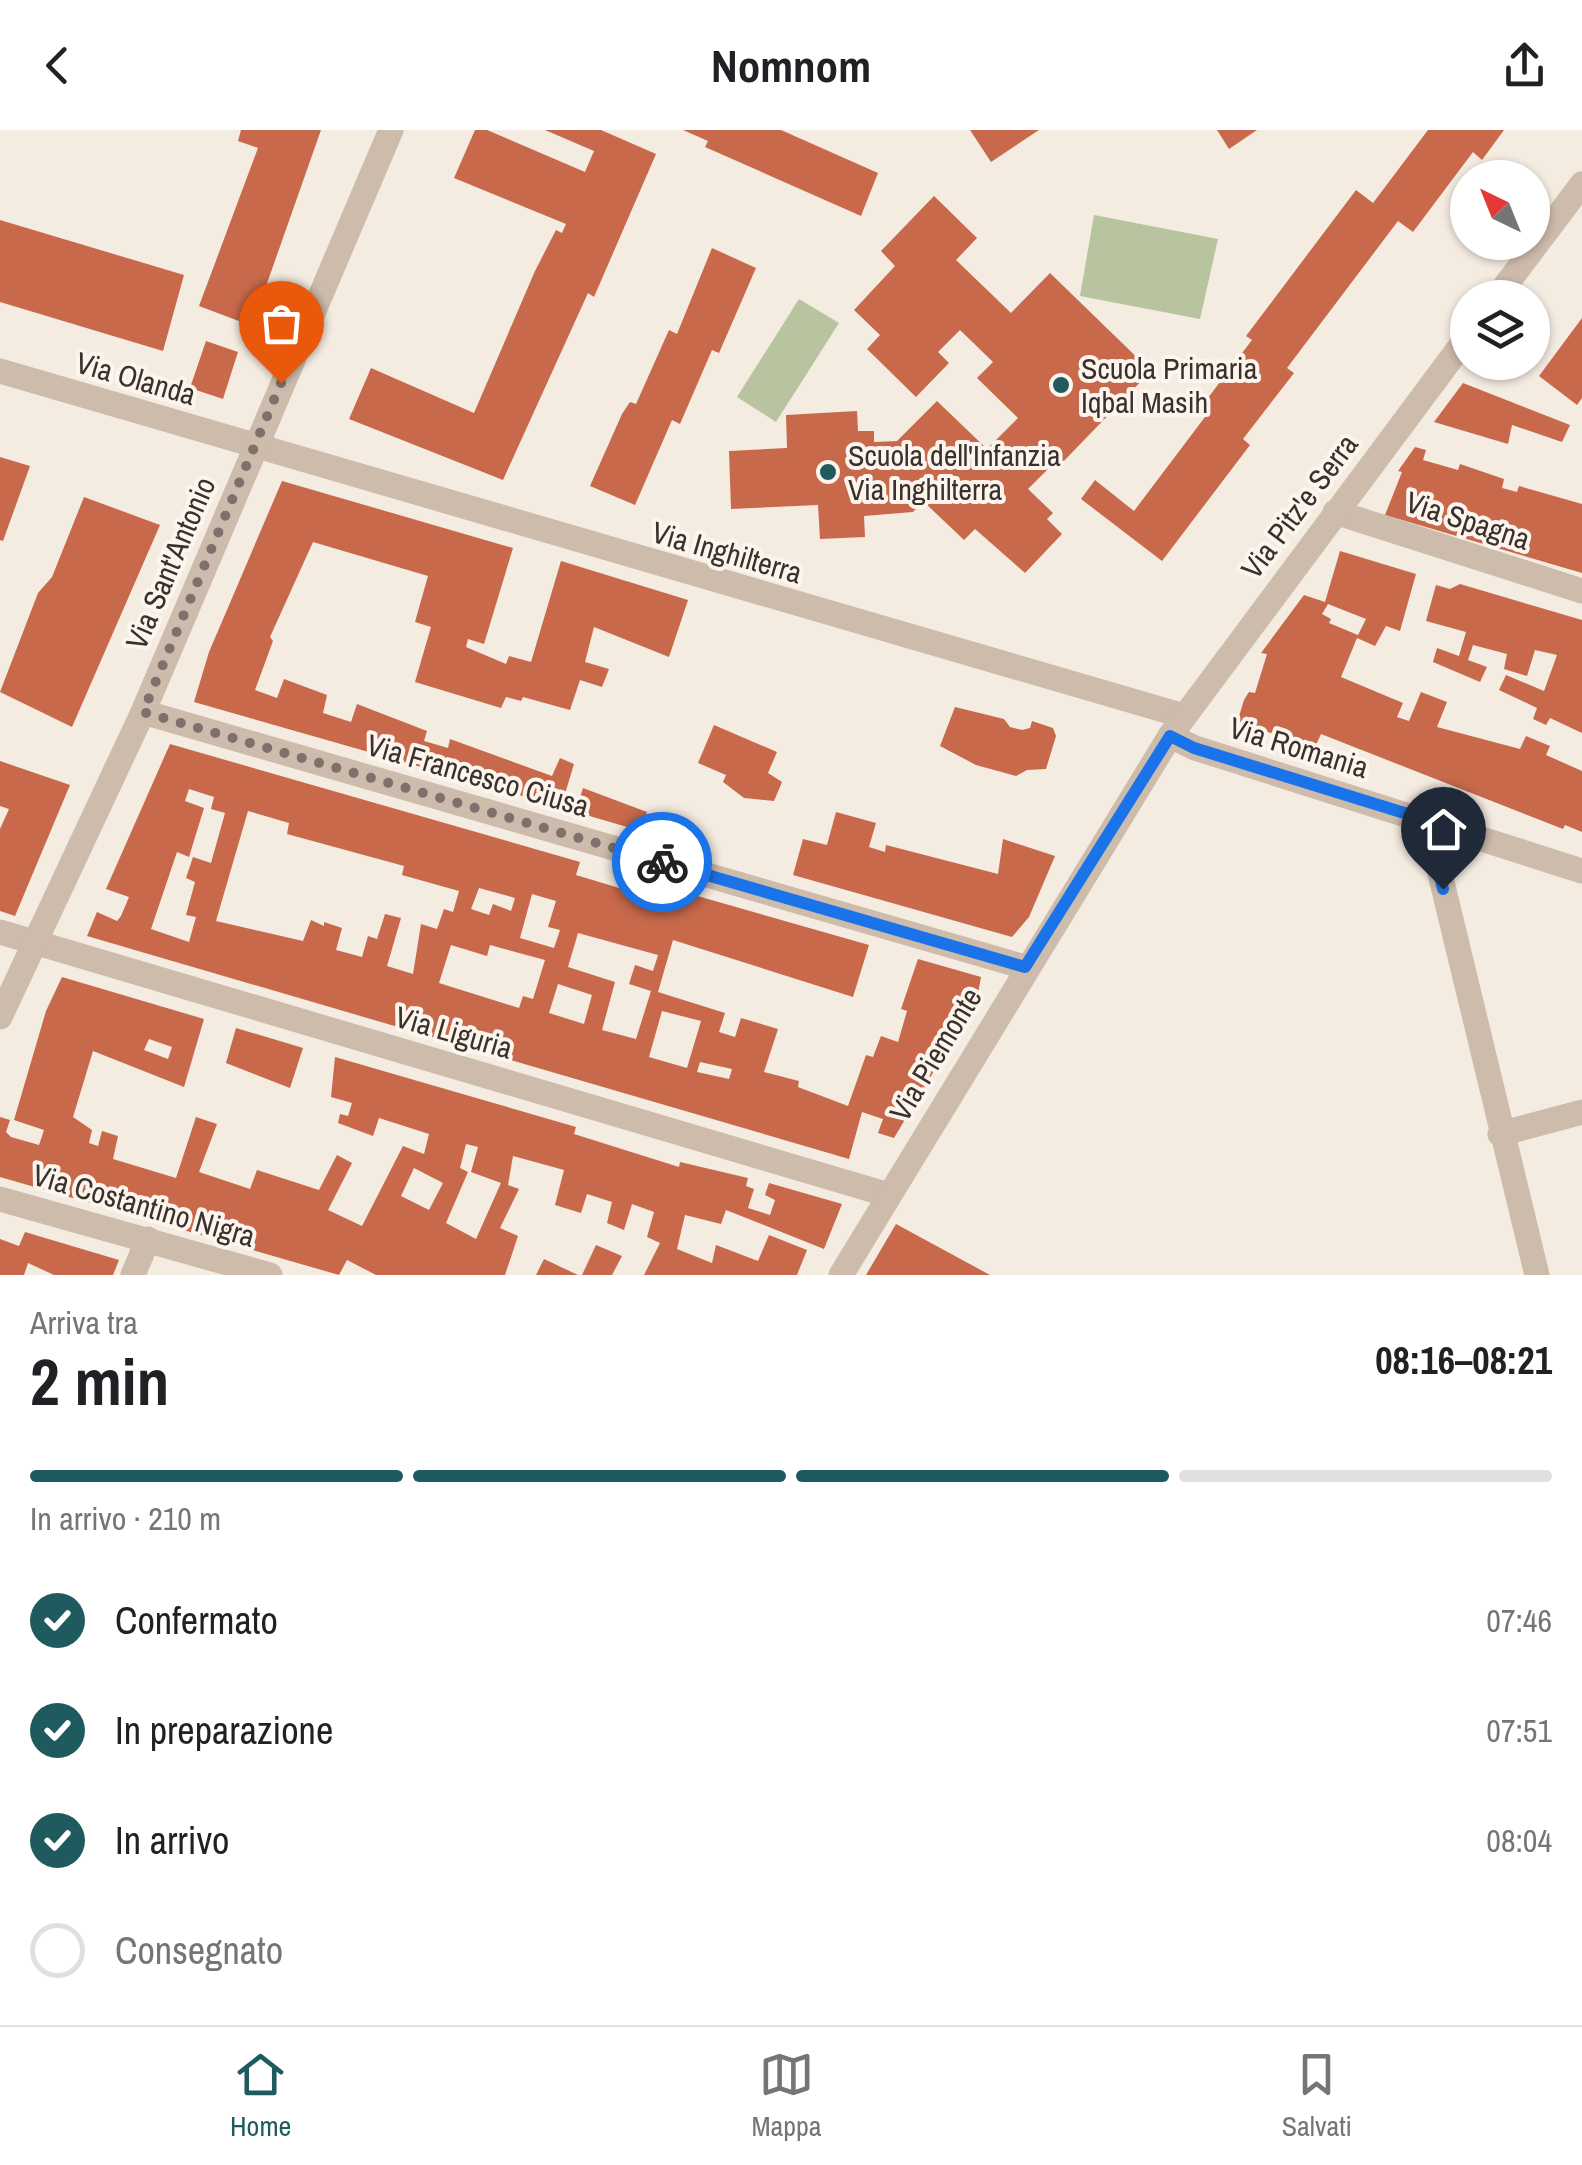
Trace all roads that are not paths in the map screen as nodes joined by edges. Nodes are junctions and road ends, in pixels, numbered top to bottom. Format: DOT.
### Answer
graph roads {
  1 [pos="392,130"];
  2 [pos="1582,184"];
  3 [pos="1510,280"];
  4 [pos="1450,360"];
  5 [pos="0,371"];
  6 [pos="254,446"];
  7 [pos="1335,512"];
  8 [pos="1582,590"];
  9 [pos="143,712"];
  10 [pos="1177,726"];
  11 [pos="1427,820"];
  12 [pos="1582,871"];
  13 [pos="0,932"];
  14 [pos="35,942"];
  15 [pos="1025,967"];
  16 [pos="0,1018"];
  17 [pos="1582,1112"];
  18 [pos="1500,1134"];
  19 [pos="890,1194"];
  20 [pos="0,1198"];
  21 [pos="148,1239"];
  22 [pos="133,1275"];
  23 [pos="270,1275"];
  24 [pos="841,1275"];
  25 [pos="1537,1275"];
  1 -- 6 [label="street, Via Sant'Antonio"];
  2 -- 3 [label="street"];
  4 -- 7 [label="street, Via Pitz'e Serra"];
  5 -- 6 [label="street, Via Olanda"];
  6 -- 9 [label="street, Via Sant'Antonio"];
  6 -- 10 [label="street, Via Inghilterra"];
  7 -- 8 [label="street, Via Spagna"];
  7 -- 10 [label="street, Via Pitz'e Serra"];
  9 -- 14 [label="street, Via Sant'Antonio"];
  9 -- 15 [label="street, Via Francesco Ciusa"];
  10 -- 11 [label="street, Via Romania"];
  10 -- 15 [label="street, Via Piemonte"];
  11 -- 12 [label="street, Via Romania"];
  11 -- 18 [label="street"];
  13 -- 14 [label="street, Via Liguria"];
  14 -- 16 [label="street, Via Sant'Antonio"];
  14 -- 19 [label="street, Via Liguria"];
  15 -- 19 [label="street, Via Piemonte"];
  17 -- 18 [label="street"];
  18 -- 25 [label="street"];
  19 -- 24 [label="street, Via Piemonte"];
  20 -- 21 [label="street, Via Costantino Nigra"];
  21 -- 22 [label="street"];
  21 -- 23 [label="street, Via Costantino Nigra"];
}
